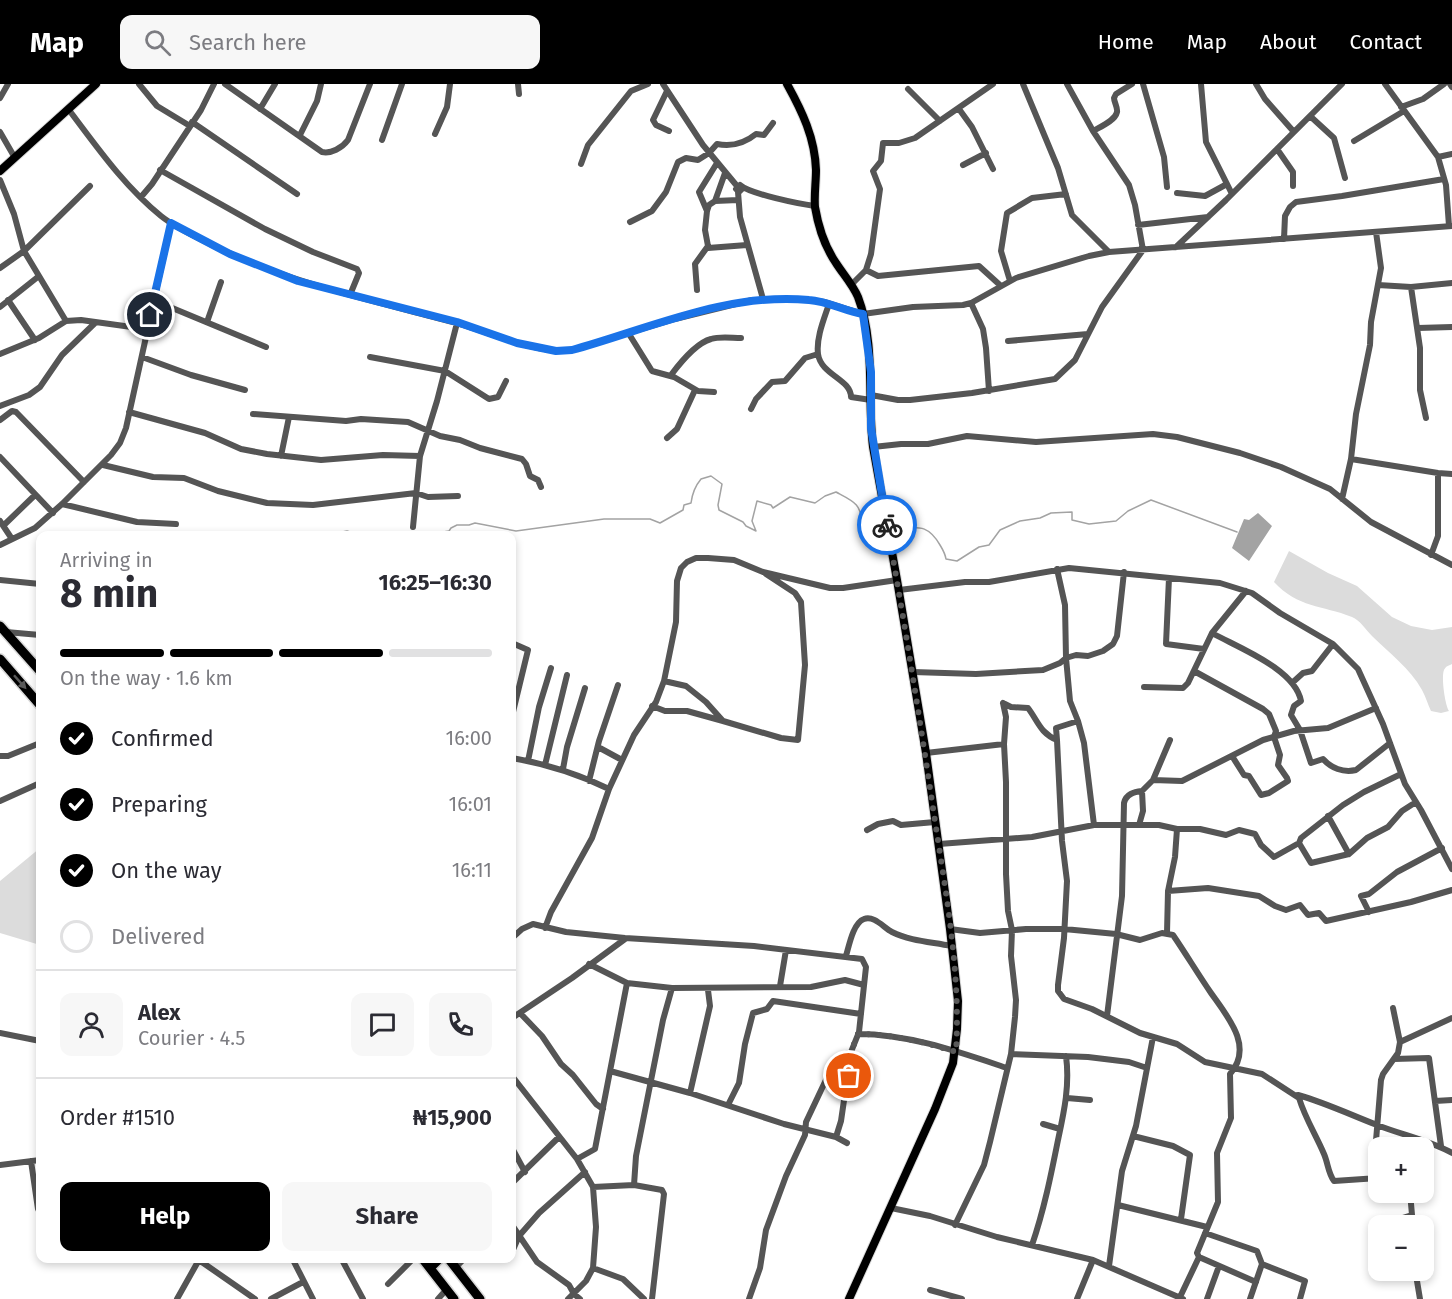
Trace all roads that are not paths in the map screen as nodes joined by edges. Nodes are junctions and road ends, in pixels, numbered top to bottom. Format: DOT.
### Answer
graph roads {
  1 [pos="9,84"];
  2 [pos="88,84"];
  3 [pos="96,84"];
  4 [pos="139,84"];
  5 [pos="214,84"];
  6 [pos="225,84"];
  7 [pos="275,84"];
  8 [pos="321,84"];
  9 [pos="370,84"];
  10 [pos="402,84"];
  11 [pos="450,84"];
  12 [pos="518,84"];
  13 [pos="648,84"];
  14 [pos="663,84"];
  15 [pos="787,84"];
  16 [pos="993,84"];
  17 [pos="1023,84"];
  18 [pos="1067,84"];
  19 [pos="1132,84"];
  20 [pos="1143,84"];
  21 [pos="1201,84"];
  22 [pos="1256,84"];
  23 [pos="1342,84"];
  24 [pos="1385,84"];
  25 [pos="1444,84"];
  26 [pos="630,87"];
  27 [pos="908,89"];
  28 [pos="667,91"];
  29 [pos="519,94"];
  30 [pos="0,98"];
  31 [pos="82,98"];
  32 [pos="261,109"];
  33 [pos="959,109"];
  34 [pos="1403,109"];
  35 [pos="69,110"];
  36 [pos="1310,116"];
  37 [pos="940,121"];
  38 [pos="773,123"];
  39 [pos="191,124"];
  40 [pos="669,131"];
  41 [pos="1093,131"];
  42 [pos="0,132"];
  43 [pos="1294,132"];
  44 [pos="435,134"];
  45 [pos="300,135"];
  46 [pos="382,140"];
  47 [pos="1354,141"];
  48 [pos="1277,149"];
  49 [pos="709,153"];
  50 [pos="986,153"];
  51 [pos="1452,154"];
  52 [pos="1438,157"];
  53 [pos="15,158"];
  54 [pos="581,164"];
  55 [pos="717,164"];
  56 [pos="963,165"];
  57 [pos="993,169"];
  58 [pos="160,170"];
  59 [pos="0,171"];
  60 [pos="725,173"];
  61 [pos="1345,178"];
  62 [pos="0,180"];
  63 [pos="1447,183"];
  64 [pos="1227,184"];
  65 [pos="90,186"];
  66 [pos="1293,186"];
  67 [pos="1167,187"];
  68 [pos="739,189"];
  69 [pos="1177,193"];
  70 [pos="297,194"];
  71 [pos="1066,194"];
  72 [pos="1232,194"];
  73 [pos="141,197"];
  74 [pos="738,200"];
  75 [pos="715,201"];
  76 [pos="815,206"];
  77 [pos="706,211"];
  78 [pos="1209,217"];
  79 [pos="630,222"];
  80 [pos="171,223"];
  81 [pos="1138,225"];
  82 [pos="1451,226"];
  83 [pos="1376,232"];
  84 [pos="1284,239"];
  85 [pos="747,246"];
  86 [pos="708,248"];
  87 [pos="1175,248"];
  88 [pos="1143,250"];
  89 [pos="24,251"];
  90 [pos="1109,252"];
  91 [pos="0,268"];
  92 [pos="866,270"];
  93 [pos="39,276"];
  94 [pos="1010,281"];
  95 [pos="221,282"];
  96 [pos="1452,283"];
  97 [pos="851,285"];
  98 [pos="1378,285"];
  99 [pos="1001,286"];
  100 [pos="1411,287"];
  101 [pos="697,290"];
  102 [pos="350,295"];
  103 [pos="763,299"];
  104 [pos="8,300"];
  105 [pos="153,300"];
  106 [pos="970,303"];
  107 [pos="829,304"];
  108 [pos="0,307"];
  109 [pos="863,314"];
  110 [pos="66,321"];
  111 [pos="207,322"];
  112 [pos="457,322"];
  113 [pos="95,323"];
  114 [pos="1452,327"];
  115 [pos="1418,328"];
  116 [pos="146,329"];
  117 [pos="629,334"];
  118 [pos="1088,334"];
  119 [pos="741,338"];
  120 [pos="35,340"];
  121 [pos="1008,341"];
  122 [pos="266,347"];
  123 [pos="0,354"];
  124 [pos="818,354"];
  125 [pos="142,357"];
  126 [pos="370,357"];
  127 [pos="445,371"];
  128 [pos="671,375"];
  129 [pos="506,381"];
  130 [pos="245,390"];
  131 [pos="695,390"];
  132 [pos="988,391"];
  133 [pos="714,392"];
  134 [pos="871,397"];
  135 [pos="0,406"];
  136 [pos="751,409"];
  137 [pos="129,412"];
  138 [pos="253,414"];
  139 [pos="289,417"];
  140 [pos="1426,418"];
  141 [pos="0,420"];
  142 [pos="429,431"];
  143 [pos="667,438"];
  144 [pos="873,447"];
  145 [pos="281,456"];
  146 [pos="420,456"];
  147 [pos="0,457"];
  148 [pos="1351,459"];
  149 [pos="103,465"];
  150 [pos="1438,473"];
  151 [pos="1452,474"];
  152 [pos="84,482"];
  153 [pos="541,487"];
  154 [pos="416,493"];
  155 [pos="35,495"];
  156 [pos="458,496"];
  157 [pos="1342,500"];
  158 [pos="62,504"];
  159 [pos="53,513"];
  160 [pos="2,523"];
  161 [pos="176,524"];
  162 [pos="413,527"];
  163 [pos="12,539"];
  164 [pos="0,545"];
  165 [pos="1431,555"];
  166 [pos="1452,565"];
  167 [pos="1057,570"];
  168 [pos="764,572"];
  169 [pos="1124,572"];
  170 [pos="1169,578"];
  171 [pos="0,580"];
  172 [pos="897,580"];
  173 [pos="36,584"];
  174 [pos="899,590"];
  175 [pos="1246,591"];
  176 [pos="3,629"];
  177 [pos="1212,633"];
  178 [pos="36,634"];
  179 [pos="516,644"];
  180 [pos="1333,644"];
  181 [pos="1204,650"];
  182 [pos="1066,658"];
  183 [pos="0,659"];
  184 [pos="36,666"];
  185 [pos="551,668"];
  186 [pos="913,672"];
  187 [pos="1194,672"];
  188 [pos="567,675"];
  189 [pos="664,681"];
  190 [pos="1292,683"];
  191 [pos="618,685"];
  192 [pos="516,686"];
  193 [pos="519,687"];
  194 [pos="1144,687"];
  195 [pos="585,688"];
  196 [pos="516,695"];
  197 [pos="36,700"];
  198 [pos="652,706"];
  199 [pos="1376,708"];
  200 [pos="723,721"];
  201 [pos="1078,721"];
  202 [pos="1300,730"];
  203 [pos="1274,737"];
  204 [pos="1057,740"];
  205 [pos="1170,740"];
  206 [pos="1390,743"];
  207 [pos="1004,744"];
  208 [pos="36,745"];
  209 [pos="598,747"];
  210 [pos="926,753"];
  211 [pos="0,756"];
  212 [pos="1232,756"];
  213 [pos="516,759"];
  214 [pos="622,760"];
  215 [pos="528,761"];
  216 [pos="544,765"];
  217 [pos="563,769"];
  218 [pos="1401,774"];
  219 [pos="589,780"];
  220 [pos="1153,780"];
  221 [pos="36,785"];
  222 [pos="609,789"];
  223 [pos="1142,791"];
  224 [pos="0,801"];
  225 [pos="1416,802"];
  226 [pos="1328,816"];
  227 [pos="935,822"];
  228 [pos="1094,825"];
  229 [pos="1139,825"];
  230 [pos="1125,826"];
  231 [pos="1177,829"];
  232 [pos="867,830"];
  233 [pos="1063,831"];
  234 [pos="1006,839"];
  235 [pos="1299,843"];
  236 [pos="939,844"];
  237 [pos="1442,848"];
  238 [pos="1349,854"];
  239 [pos="1452,869"];
  240 [pos="1452,890"];
  241 [pos="1168,891"];
  242 [pos="1369,912"];
  243 [pos="545,928"];
  244 [pos="950,929"];
  245 [pos="1064,929"];
  246 [pos="1012,930"];
  247 [pos="1167,933"];
  248 [pos="1116,934"];
  249 [pos="516,935"];
  250 [pos="626,938"];
  251 [pos="951,946"];
  252 [pos="786,950"];
  253 [pos="846,956"];
  254 [pos="589,964"];
  255 [pos="627,983"];
  256 [pos="864,985"];
  257 [pos="778,986"];
  258 [pos="672,988"];
  259 [pos="708,990"];
  260 [pos="773,1001"];
  261 [pos="1393,1008"];
  262 [pos="520,1013"];
  263 [pos="861,1014"];
  264 [pos="516,1016"];
  265 [pos="1107,1016"];
  266 [pos="1452,1018"];
  267 [pos="0,1034"];
  268 [pos="858,1034"];
  269 [pos="1154,1037"];
  270 [pos="36,1040"];
  271 [pos="1400,1042"];
  272 [pos="851,1052"];
  273 [pos="956,1052"];
  274 [pos="1011,1054"];
  275 [pos="1066,1056"];
  276 [pos="1394,1059"];
  277 [pos="1007,1068"];
  278 [pos="1147,1068"];
  279 [pos="1235,1070"];
  280 [pos="610,1071"];
  281 [pos="516,1081"];
  282 [pos="651,1082"];
  283 [pos="690,1093"];
  284 [pos="1298,1095"];
  285 [pos="1067,1098"];
  286 [pos="1090,1100"];
  287 [pos="1452,1100"];
  288 [pos="1435,1101"];
  289 [pos="728,1105"];
  290 [pos="603,1108"];
  291 [pos="1043,1125"];
  292 [pos="1377,1125"];
  293 [pos="804,1128"];
  294 [pos="1060,1129"];
  295 [pos="1133,1136"];
  296 [pos="559,1137"];
  297 [pos="836,1137"];
  298 [pos="1377,1137"];
  299 [pos="847,1143"];
  300 [pos="1441,1146"];
  301 [pos="1452,1153"];
  302 [pos="516,1155"];
  303 [pos="577,1159"];
  304 [pos="36,1160"];
  305 [pos="30,1161"];
  306 [pos="0,1165"];
  307 [pos="525,1172"];
  308 [pos="585,1172"];
  309 [pos="1368,1179"];
  310 [pos="516,1180"];
  311 [pos="634,1185"];
  312 [pos="593,1188"];
  313 [pos="36,1197"];
  314 [pos="1118,1205"];
  315 [pos="891,1208"];
  316 [pos="1181,1219"];
  317 [pos="955,1225"];
  318 [pos="1206,1230"];
  319 [pos="516,1231"];
  320 [pos="519,1236"];
  321 [pos="516,1243"];
  322 [pos="1032,1245"];
  323 [pos="1199,1257"];
  324 [pos="1093,1260"];
  325 [pos="197,1263"];
  326 [pos="205,1263"];
  327 [pos="294,1263"];
  328 [pos="344,1263"];
  329 [pos="409,1263"];
  330 [pos="426,1263"];
  331 [pos="434,1263"];
  332 [pos="452,1263"];
  333 [pos="460,1263"];
  334 [pos="1262,1264"];
  335 [pos="1109,1266"];
  336 [pos="1219,1266"];
  337 [pos="429,1268"];
  338 [pos="455,1268"];
  339 [pos="593,1268"];
  340 [pos="1417,1281"];
  341 [pos="303,1282"];
  342 [pos="1256,1282"];
  343 [pos="388,1284"];
  344 [pos="446,1290"];
  345 [pos="930,1290"];
  346 [pos="574,1294"];
  347 [pos="946,1297"];
  348 [pos="1181,1298"];
  349 [pos="177,1299"];
  350 [pos="255,1299"];
  351 [pos="271,1299"];
  352 [pos="313,1299"];
  353 [pos="363,1299"];
  354 [pos="438,1299"];
  355 [pos="454,1299"];
  356 [pos="480,1299"];
  357 [pos="568,1299"];
  358 [pos="580,1299"];
  359 [pos="644,1299"];
  360 [pos="652,1299"];
  361 [pos="749,1299"];
  362 [pos="849,1299"];
  363 [pos="962,1299"];
  364 [pos="1077,1299"];
  365 [pos="1207,1299"];
  366 [pos="1250,1299"];
  367 [pos="1300,1299"];
  368 [pos="1420,1299"];
  1 -- 30 [label="street"];
  2 -- 31 [label="street"];
  3 -- 31 [label="main road"];
  4 -- 39 [label="street"];
  5 -- 39 [label="street"];
  6 -- 32 [label="street"];
  7 -- 32 [label="street"];
  8 -- 45 [label="street"];
  9 -- 45 [label="street"];
  10 -- 46 [label="street"];
  11 -- 44 [label="street"];
  12 -- 29 [label="street"];
  13 -- 26 [label="street"];
  14 -- 28 [label="street"];
  15 -- 76 [label="main road"];
  16 -- 33 [label="street"];
  17 -- 71 [label="street"];
  18 -- 41 [label="street"];
  19 -- 41 [label="street"];
  20 -- 67 [label="street"];
  21 -- 64 [label="street"];
  22 -- 43 [label="street"];
  23 -- 36 [label="street"];
  24 -- 34 [label="street"];
  25 -- 34 [label="street"];
  26 -- 54 [label="street"];
  27 -- 37 [label="street"];
  28 -- 40 [label="street"];
  28 -- 49 [label="street"];
  31 -- 35 [label="main road"];
  32 -- 45 [label="street"];
  33 -- 37 [label="street"];
  33 -- 50 [label="street"];
  34 -- 47 [label="street"];
  34 -- 52 [label="street"];
  35 -- 53 [label="main road"];
  35 -- 73 [label="street"];
  36 -- 43 [label="street"];
  36 -- 61 [label="street"];
  37 -- 92 [label="street"];
  38 -- 49 [label="street"];
  39 -- 58 [label="street"];
  39 -- 70 [label="street"];
  41 -- 81 [label="street"];
  42 -- 53 [label="street"];
  43 -- 48 [label="street"];
  48 -- 66 [label="street"];
  48 -- 72 [label="street"];
  49 -- 55 [label="street"];
  49 -- 79 [label="street"];
  50 -- 56 [label="street"];
  50 -- 57 [label="street"];
  51 -- 52 [label="street"];
  52 -- 63 [label="street"];
  53 -- 59 [label="main road"];
  55 -- 60 [label="street"];
  55 -- 77 [label="street"];
  58 -- 73 [label="street"];
  58 -- 102 [label="street"];
  60 -- 68 [label="street"];
  60 -- 75 [label="street"];
  62 -- 89 [label="street"];
  63 -- 82 [label="street"];
  63 -- 84 [label="street"];
  64 -- 69 [label="street"];
  64 -- 72 [label="street"];
  65 -- 89 [label="street"];
  68 -- 74 [label="street"];
  68 -- 76 [label="street"];
  71 -- 90 [label="street"];
  71 -- 94 [label="street"];
  72 -- 78 [label="street"];
  73 -- 80 [label="street"];
  74 -- 75 [label="street"];
  74 -- 85 [label="street"];
  75 -- 77 [label="street"];
  76 -- 97 [label="main road"];
  77 -- 86 [label="street"];
  78 -- 81 [label="street"];
  78 -- 87 [label="street"];
  80 -- 102 [label="street"];
  80 -- 105 [label="street"];
  81 -- 88 [label="street"];
  82 -- 83 [label="street"];
  83 -- 84 [label="street"];
  83 -- 98 [label="street"];
  84 -- 87 [label="street"];
  85 -- 86 [label="street"];
  85 -- 103 [label="street"];
  86 -- 101 [label="street"];
  87 -- 88 [label="street"];
  88 -- 90 [label="street"];
  88 -- 118 [label="street"];
  89 -- 91 [label="street"];
  89 -- 93 [label="street"];
  90 -- 94 [label="street"];
  92 -- 97 [label="street"];
  92 -- 99 [label="street"];
  93 -- 104 [label="street"];
  93 -- 110 [label="street"];
  94 -- 99 [label="street"];
  95 -- 111 [label="street"];
  96 -- 100 [label="street"];
  97 -- 109 [label="main road"];
  98 -- 100 [label="street"];
  98 -- 148 [label="street"];
  99 -- 106 [label="street"];
  100 -- 115 [label="street"];
  102 -- 112 [label="street"];
  103 -- 107 [label="street"];
  103 -- 117 [label="street"];
  104 -- 108 [label="street"];
  104 -- 120 [label="street"];
  105 -- 111 [label="street"];
  105 -- 116 [label="street"];
  106 -- 109 [label="street"];
  106 -- 132 [label="street"];
  107 -- 109 [label="street"];
  107 -- 124 [label="street"];
  109 -- 134 [label="main road"];
  110 -- 113 [label="street"];
  110 -- 120 [label="street"];
  111 -- 122 [label="street"];
  112 -- 117 [label="street"];
  112 -- 127 [label="street"];
  113 -- 116 [label="street"];
  113 -- 135 [label="street"];
  114 -- 115 [label="street"];
  115 -- 140 [label="street"];
  116 -- 125 [label="street"];
  117 -- 128 [label="street"];
  118 -- 121 [label="street"];
  118 -- 132 [label="street"];
  119 -- 128 [label="street"];
  120 -- 123 [label="street"];
  124 -- 134 [label="street"];
  124 -- 136 [label="street"];
  125 -- 130 [label="street"];
  125 -- 137 [label="street"];
  126 -- 127 [label="street"];
  127 -- 129 [label="street"];
  127 -- 142 [label="street"];
  128 -- 131 [label="street"];
  131 -- 133 [label="street"];
  131 -- 143 [label="street"];
  132 -- 134 [label="street"];
  134 -- 144 [label="main road"];
  137 -- 145 [label="street"];
  137 -- 149 [label="street"];
  138 -- 139 [label="street"];
  139 -- 142 [label="street"];
  139 -- 145 [label="street"];
  141 -- 152 [label="street"];
  142 -- 146 [label="street"];
  142 -- 153 [label="street"];
  144 -- 157 [label="street"];
  144 -- 172 [label="main road"];
  145 -- 146 [label="street"];
  146 -- 154 [label="street"];
  147 -- 155 [label="street"];
  148 -- 150 [label="street"];
  148 -- 157 [label="street"];
  149 -- 152 [label="street"];
  149 -- 154 [label="street"];
  150 -- 151 [label="street"];
  150 -- 165 [label="street"];
  152 -- 158 [label="street"];
  154 -- 156 [label="street"];
  154 -- 162 [label="street"];
  155 -- 159 [label="street"];
  155 -- 160 [label="street"];
  157 -- 165 [label="street"];
  158 -- 159 [label="street"];
  158 -- 161 [label="street"];
  159 -- 163 [label="street"];
  160 -- 163 [label="street"];
  163 -- 164 [label="street"];
  165 -- 166 [label="street"];
  167 -- 169 [label="street"];
  167 -- 174 [label="street"];
  167 -- 182 [label="street"];
  168 -- 172 [label="street"];
  168 -- 189 [label="street"];
  168 -- 200 [label="street"];
  169 -- 170 [label="street"];
  169 -- 182 [label="street"];
  170 -- 175 [label="street"];
  170 -- 181 [label="street"];
  171 -- 173 [label="street"];
  172 -- 174 [label="main road"];
  174 -- 186 [label="main road"];
  175 -- 177 [label="street"];
  175 -- 180 [label="street"];
  176 -- 178 [label="street"];
  176 -- 184 [label="highway"];
  177 -- 181 [label="street"];
  177 -- 190 [label="street"];
  179 -- 193 [label="street"];
  180 -- 190 [label="street"];
  180 -- 199 [label="street"];
  181 -- 187 [label="street"];
  182 -- 186 [label="street"];
  182 -- 201 [label="street"];
  183 -- 197 [label="highway, one-way"];
  185 -- 215 [label="street"];
  186 -- 210 [label="main road"];
  187 -- 194 [label="street"];
  187 -- 203 [label="street"];
  188 -- 216 [label="street"];
  189 -- 198 [label="street"];
  189 -- 200 [label="street"];
  190 -- 202 [label="street"];
  191 -- 209 [label="street"];
  192 -- 193 [label="street"];
  193 -- 196 [label="street"];
  195 -- 217 [label="street"];
  198 -- 200 [label="street"];
  198 -- 214 [label="street"];
  199 -- 202 [label="street"];
  199 -- 206 [label="street"];
  201 -- 204 [label="street"];
  201 -- 228 [label="street"];
  202 -- 203 [label="street"];
  202 -- 206 [label="street"];
  203 -- 212 [label="street"];
  203 -- 212 [label="street"];
  204 -- 207 [label="street"];
  204 -- 233 [label="street"];
  205 -- 220 [label="street"];
  206 -- 218 [label="street"];
  207 -- 210 [label="street"];
  207 -- 234 [label="street"];
  208 -- 211 [label="street"];
  209 -- 214 [label="street"];
  209 -- 219 [label="street"];
  210 -- 227 [label="main road"];
  212 -- 220 [label="street"];
  213 -- 215 [label="street"];
  214 -- 222 [label="street"];
  215 -- 216 [label="street"];
  216 -- 217 [label="street"];
  217 -- 219 [label="street"];
  218 -- 225 [label="street"];
  218 -- 226 [label="street"];
  219 -- 222 [label="street"];
  220 -- 223 [label="street"];
  221 -- 224 [label="street"];
  222 -- 243 [label="street"];
  223 -- 229 [label="street"];
  223 -- 230 [label="street"];
  225 -- 237 [label="street"];
  225 -- 238 [label="street"];
  226 -- 235 [label="street"];
  226 -- 238 [label="street"];
  227 -- 232 [label="street"];
  227 -- 236 [label="main road"];
  228 -- 230 [label="street"];
  228 -- 233 [label="street"];
  229 -- 230 [label="street"];
  229 -- 231 [label="street"];
  230 -- 248 [label="street"];
  231 -- 235 [label="street"];
  231 -- 241 [label="street"];
  233 -- 234 [label="street"];
  233 -- 245 [label="street"];
  234 -- 236 [label="street"];
  234 -- 246 [label="street"];
  235 -- 238 [label="street"];
  236 -- 244 [label="main road"];
  237 -- 239 [label="street"];
  237 -- 242 [label="street"];
  240 -- 242 [label="street"];
  241 -- 242 [label="street"];
  241 -- 247 [label="street"];
  243 -- 249 [label="street"];
  243 -- 250 [label="street"];
  244 -- 246 [label="street"];
  244 -- 251 [label="main road"];
  245 -- 246 [label="street"];
  245 -- 248 [label="street"];
  245 -- 265 [label="street"];
  246 -- 274 [label="street"];
  247 -- 248 [label="street"];
  247 -- 279 [label="street"];
  248 -- 265 [label="street"];
  250 -- 252 [label="street"];
  250 -- 254 [label="street"];
  251 -- 253 [label="street"];
  251 -- 273 [label="main road"];
  252 -- 253 [label="street"];
  252 -- 257 [label="street"];
  253 -- 256 [label="street"];
  254 -- 255 [label="street"];
  254 -- 262 [label="street"];
  255 -- 258 [label="street"];
  255 -- 280 [label="street"];
  256 -- 257 [label="street"];
  256 -- 263 [label="street"];
  257 -- 259 [label="street"];
  257 -- 260 [label="street"];
  258 -- 259 [label="street"];
  258 -- 282 [label="street"];
  259 -- 283 [label="street"];
  260 -- 263 [label="street"];
  260 -- 289 [label="street"];
  261 -- 271 [label="street"];
  262 -- 264 [label="street"];
  262 -- 290 [label="street"];
  263 -- 268 [label="street"];
  265 -- 269 [label="street"];
  266 -- 271 [label="street"];
  267 -- 270 [label="street"];
  268 -- 272 [label="street"];
  268 -- 273 [label="street"];
  269 -- 278 [label="street"];
  269 -- 279 [label="street"];
  271 -- 276 [label="street"];
  272 -- 293 [label="street"];
  272 -- 297 [label="street"];
  273 -- 277 [label="street"];
  273 -- 315 [label="main road"];
  274 -- 275 [label="street"];
  274 -- 277 [label="street"];
  275 -- 278 [label="street"];
  275 -- 285 [label="street"];
  276 -- 288 [label="street"];
  276 -- 292 [label="street"];
  277 -- 317 [label="street"];
  278 -- 295 [label="street"];
  279 -- 284 [label="street"];
  279 -- 318 [label="street"];
  280 -- 282 [label="street"];
  280 -- 290 [label="street"];
  281 -- 296 [label="street"];
  282 -- 283 [label="street"];
  282 -- 311 [label="street"];
  283 -- 289 [label="street"];
  284 -- 292 [label="street"];
  284 -- 309 [label="street"];
  285 -- 286 [label="street"];
  285 -- 294 [label="street"];
  287 -- 288 [label="street"];
  288 -- 300 [label="street"];
  289 -- 293 [label="street"];
  290 -- 303 [label="street"];
  291 -- 294 [label="street"];
  292 -- 298 [label="street"];
  292 -- 300 [label="street"];
  293 -- 297 [label="street"];
  293 -- 361 [label="street"];
  294 -- 322 [label="street"];
  295 -- 314 [label="street"];
  295 -- 316 [label="street"];
  296 -- 303 [label="street"];
  296 -- 307 [label="street"];
  297 -- 299 [label="street"];
  300 -- 301 [label="street"];
  302 -- 307 [label="street"];
  303 -- 308 [label="street"];
  304 -- 305 [label="street"];
  305 -- 306 [label="street"];
  305 -- 313 [label="street"];
  307 -- 310 [label="street"];
  308 -- 312 [label="street"];
  308 -- 320 [label="street"];
  311 -- 312 [label="street"];
  311 -- 360 [label="street"];
  312 -- 339 [label="street"];
  314 -- 316 [label="street"];
  314 -- 335 [label="street"];
  315 -- 317 [label="street"];
  315 -- 362 [label="main road"];
  316 -- 318 [label="street"];
  317 -- 322 [label="street"];
  318 -- 323 [label="street"];
  318 -- 334 [label="street"];
  319 -- 320 [label="street"];
  320 -- 321 [label="street"];
  320 -- 346 [label="street"];
  322 -- 324 [label="street"];
  323 -- 336 [label="street"];
  323 -- 348 [label="street"];
  324 -- 335 [label="street"];
  324 -- 364 [label="street"];
  325 -- 349 [label="street"];
  326 -- 350 [label="street"];
  327 -- 341 [label="street"];
  328 -- 353 [label="street"];
  329 -- 343 [label="street"];
  330 -- 337 [label="highway"];
  331 -- 337 [label="highway"];
  332 -- 338 [label="highway"];
  333 -- 338 [label="street"];
  334 -- 342 [label="street"];
  334 -- 367 [label="street"];
  335 -- 348 [label="street"];
  336 -- 342 [label="street"];
  336 -- 365 [label="street"];
  337 -- 344 [label="highway"];
  338 -- 356 [label="highway"];
  339 -- 346 [label="street"];
  339 -- 359 [label="street"];
  340 -- 368 [label="street"];
  341 -- 351 [label="street"];
  341 -- 352 [label="street"];
  342 -- 366 [label="street"];
  344 -- 354 [label="street"];
  344 -- 355 [label="highway"];
  345 -- 347 [label="street"];
  346 -- 357 [label="street"];
  346 -- 358 [label="street"];
  347 -- 363 [label="street"];
}
